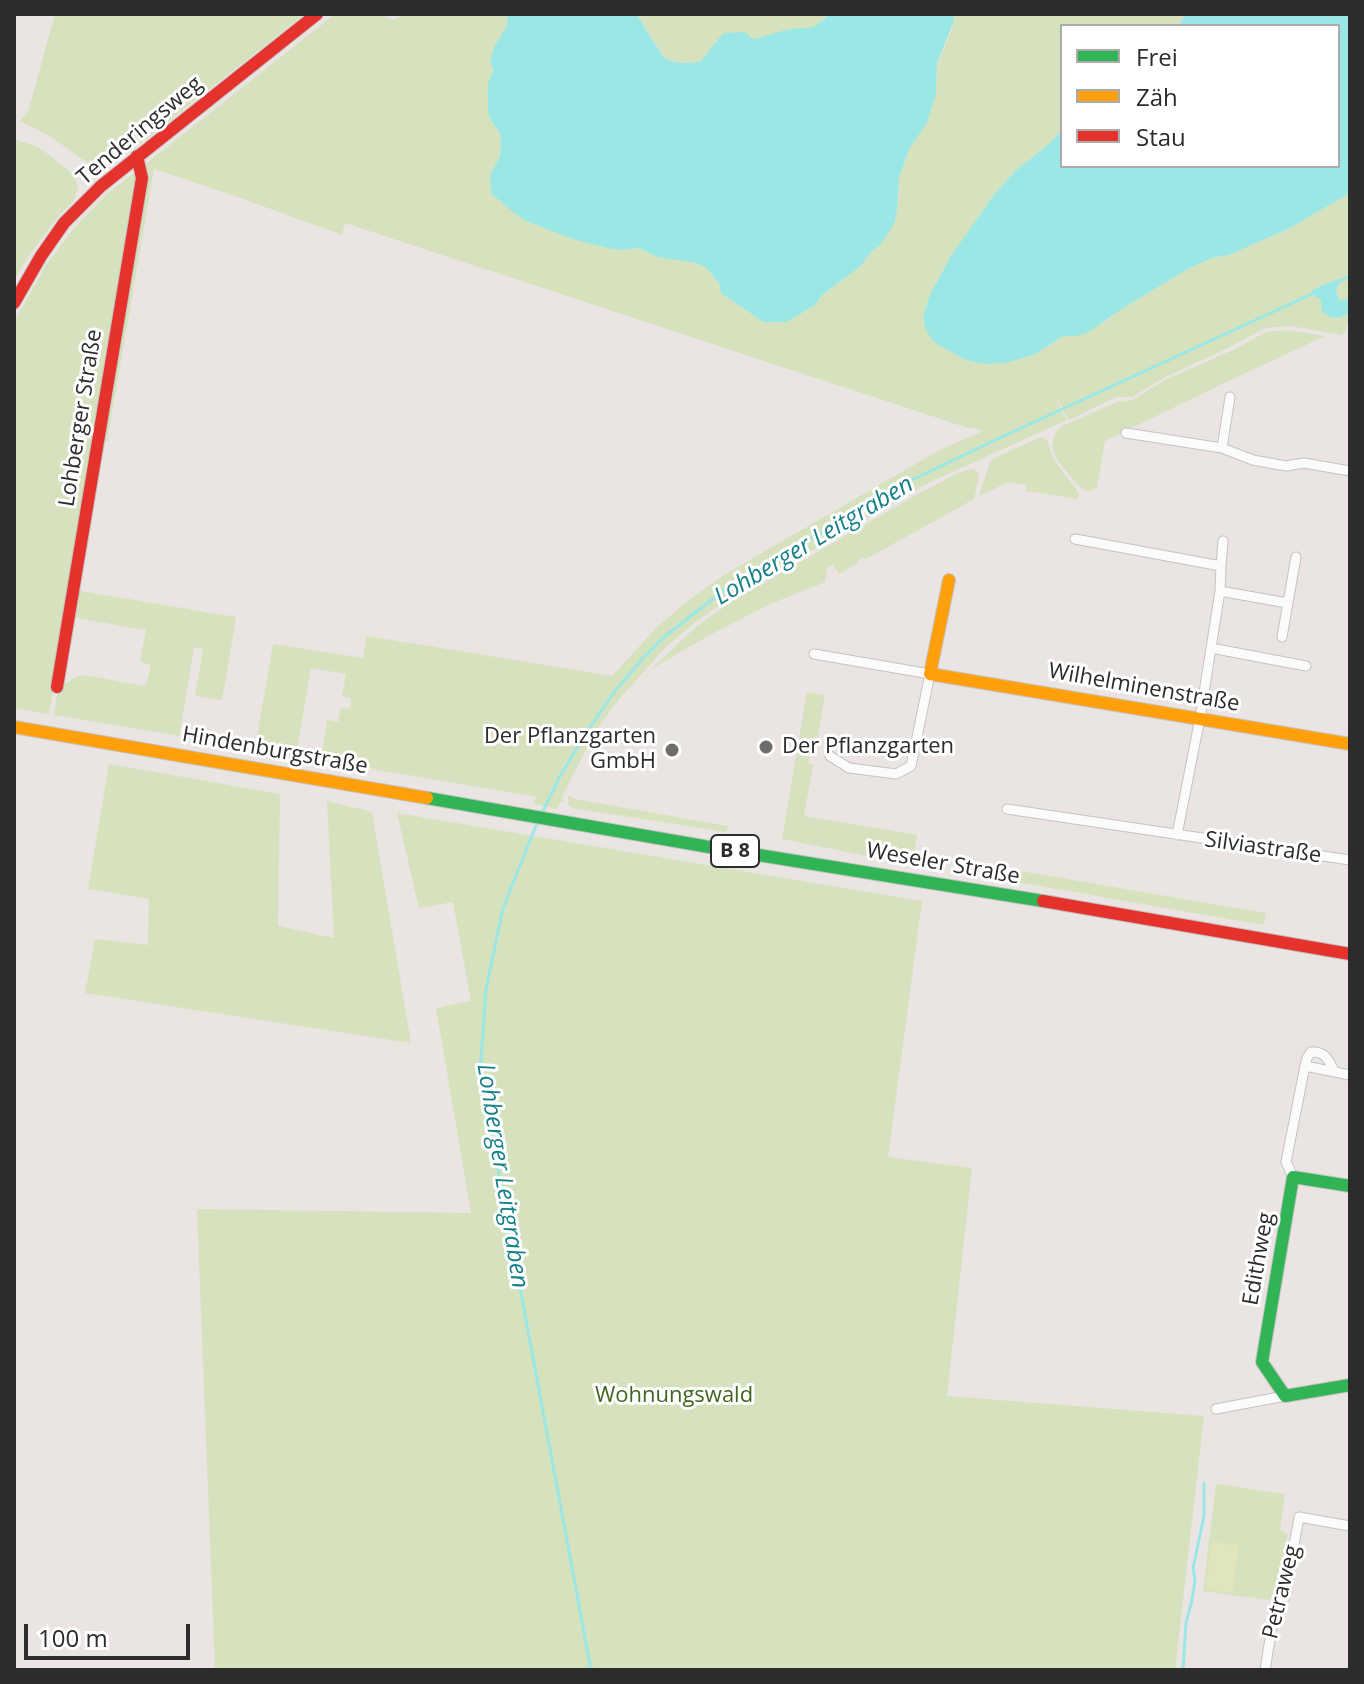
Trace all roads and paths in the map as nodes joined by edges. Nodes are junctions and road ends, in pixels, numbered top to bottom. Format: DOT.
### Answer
graph roads {
  1 [pos="317,14"];
  2 [pos="137,156"];
  3 [pos="14,303"];
  4 [pos="1230,397"];
  5 [pos="1126,433"];
  6 [pos="1222,448"];
  7 [pos="1350,471"];
  8 [pos="1075,539"];
  9 [pos="1223,541"];
  10 [pos="1296,557"];
  11 [pos="1221,566"];
  12 [pos="949,580"];
  13 [pos="1220,591"];
  14 [pos="1287,603"];
  15 [pos="1282,637"];
  16 [pos="1211,648"];
  17 [pos="814,654"];
  18 [pos="1306,666"];
  19 [pos="930,674"];
  20 [pos="57,687"];
  21 [pos="1200,718"];
  22 [pos="14,727"];
  23 [pos="1350,744"];
  24 [pos="830,756"];
  25 [pos="1007,809"];
  26 [pos="530,815"];
  27 [pos="1177,835"];
  28 [pos="1350,860"];
  29 [pos="1350,954"];
  30 [pos="1305,1066"];
  31 [pos="1335,1072"];
  32 [pos="1350,1075"];
  33 [pos="1293,1177"];
  34 [pos="1350,1186"];
  35 [pos="1350,1385"];
  36 [pos="1285,1396"];
  37 [pos="1216,1409"];
  38 [pos="1350,1526"];
  39 [pos="1265,1670"];
  1 -- 2 [label="street, Tenderingsweg"];
  2 -- 3 [label="street, Tenderingsweg"];
  2 -- 20 [label="street, Lohberger Straße"];
  4 -- 6 [label="street"];
  5 -- 6 [label="street"];
  6 -- 7 [label="street"];
  8 -- 11 [label="street"];
  9 -- 11 [label="street, Silviastraße"];
  10 -- 14 [label="street"];
  11 -- 13 [label="street, Silviastraße"];
  12 -- 19 [label="street"];
  13 -- 14 [label="street"];
  13 -- 16 [label="street, Silviastraße"];
  14 -- 15 [label="street"];
  16 -- 18 [label="street"];
  16 -- 21 [label="street, Silviastraße"];
  17 -- 19 [label="street, Wilhelminenstraße"];
  19 -- 21 [label="street, Wilhelminenstraße"];
  19 -- 24 [label="street"];
  21 -- 23 [label="street, Wilhelminenstraße"];
  21 -- 27 [label="street, Silviastraße"];
  22 -- 26 [label="street, Hindenburgstraße / B 8"];
  25 -- 27 [label="street, Silviastraße"];
  26 -- 29 [label="street, Weseler Straße / B 8"];
  27 -- 28 [label="street, Silviastraße"];
  30 -- 31 [label="street"];
  30 -- 31 [label="street"];
  30 -- 33 [label="street"];
  31 -- 32 [label="street"];
  33 -- 34 [label="street"];
  33 -- 36 [label="street, Edithweg"];
  35 -- 36 [label="street"];
  36 -- 37 [label="street"];
  38 -- 39 [label="street, Petraweg"];
}
